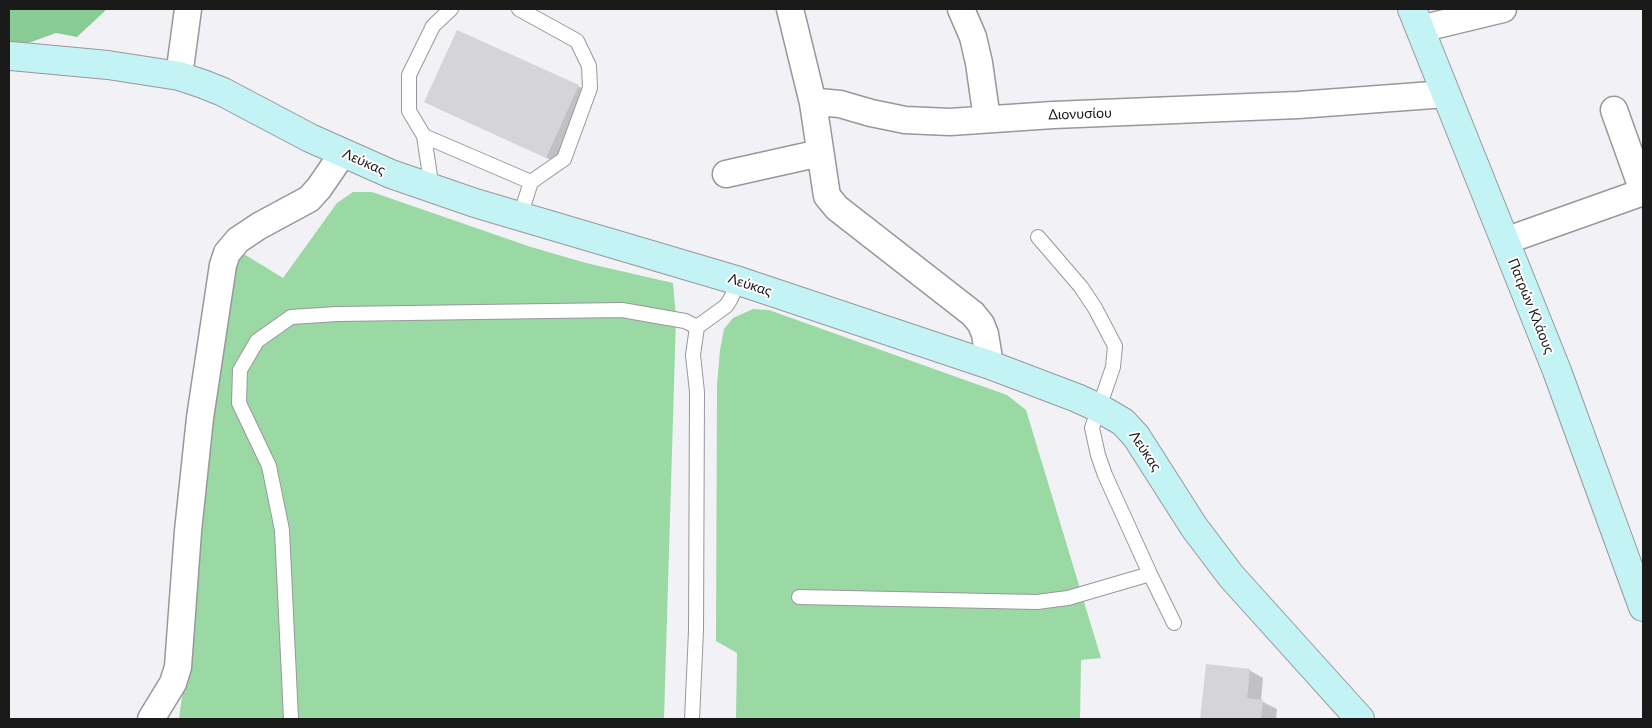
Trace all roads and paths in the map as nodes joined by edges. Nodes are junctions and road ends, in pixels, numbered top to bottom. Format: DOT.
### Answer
graph roads {
  1 [pos="188,9"];
  2 [pos="451,9"];
  3 [pos="519,9"];
  4 [pos="790,9"];
  5 [pos="961,9"];
  6 [pos="1503,9"];
  7 [pos="1416,19"];
  8 [pos="11,56"];
  9 [pos="179,76"];
  10 [pos="1446,94"];
  11 [pos="813,103"];
  12 [pos="1614,110"];
  13 [pos="988,119"];
  14 [pos="424,136"];
  15 [pos="342,153"];
  16 [pos="820,153"];
  17 [pos="726,174"];
  18 [pos="531,182"];
  19 [pos="432,188"];
  20 [pos="1643,191"];
  21 [pos="520,216"];
  22 [pos="1038,237"];
  23 [pos="1505,242"];
  24 [pos="739,281"];
  25 [pos="697,326"];
  26 [pos="990,365"];
  27 [pos="1099,408"];
  28 [pos="1150,574"];
  29 [pos="800,597"];
  30 [pos="1642,601"];
  31 [pos="1174,622"];
  32 [pos="151,719"];
  33 [pos="291,719"];
  34 [pos="692,719"];
  35 [pos="1360,719"];
  1 -- 9 [label="street"];
  2 -- 14 [label="lane"];
  3 -- 18 [label="lane"];
  4 -- 11 [label="street"];
  5 -- 13 [label="street"];
  6 -- 7 [label="street"];
  7 -- 10 [label="street, Πατρών Κλάους"];
  8 -- 9 [label="street, Λεύκας"];
  9 -- 15 [label="street, Λεύκας"];
  10 -- 13 [label="street, Διονυσίου"];
  10 -- 23 [label="street, Πατρών Κλάους"];
  11 -- 13 [label="street, Διονυσίου"];
  11 -- 16 [label="street"];
  12 -- 20 [label="street"];
  14 -- 18 [label="lane"];
  14 -- 19 [label="lane"];
  15 -- 19 [label="street, Λεύκας"];
  15 -- 32 [label="street"];
  16 -- 17 [label="street"];
  16 -- 26 [label="street"];
  18 -- 21 [label="lane"];
  19 -- 21 [label="street, Λεύκας"];
  20 -- 23 [label="street"];
  21 -- 24 [label="street, Λεύκας"];
  22 -- 27 [label="lane"];
  23 -- 30 [label="street, Πατρών Κλάους"];
  24 -- 25 [label="lane"];
  24 -- 26 [label="street, Λεύκας"];
  25 -- 33 [label="lane"];
  25 -- 34 [label="lane"];
  26 -- 27 [label="street, Λεύκας"];
  27 -- 28 [label="lane"];
  27 -- 35 [label="street, Λεύκας"];
  28 -- 29 [label="lane"];
  28 -- 31 [label="lane"];
}
